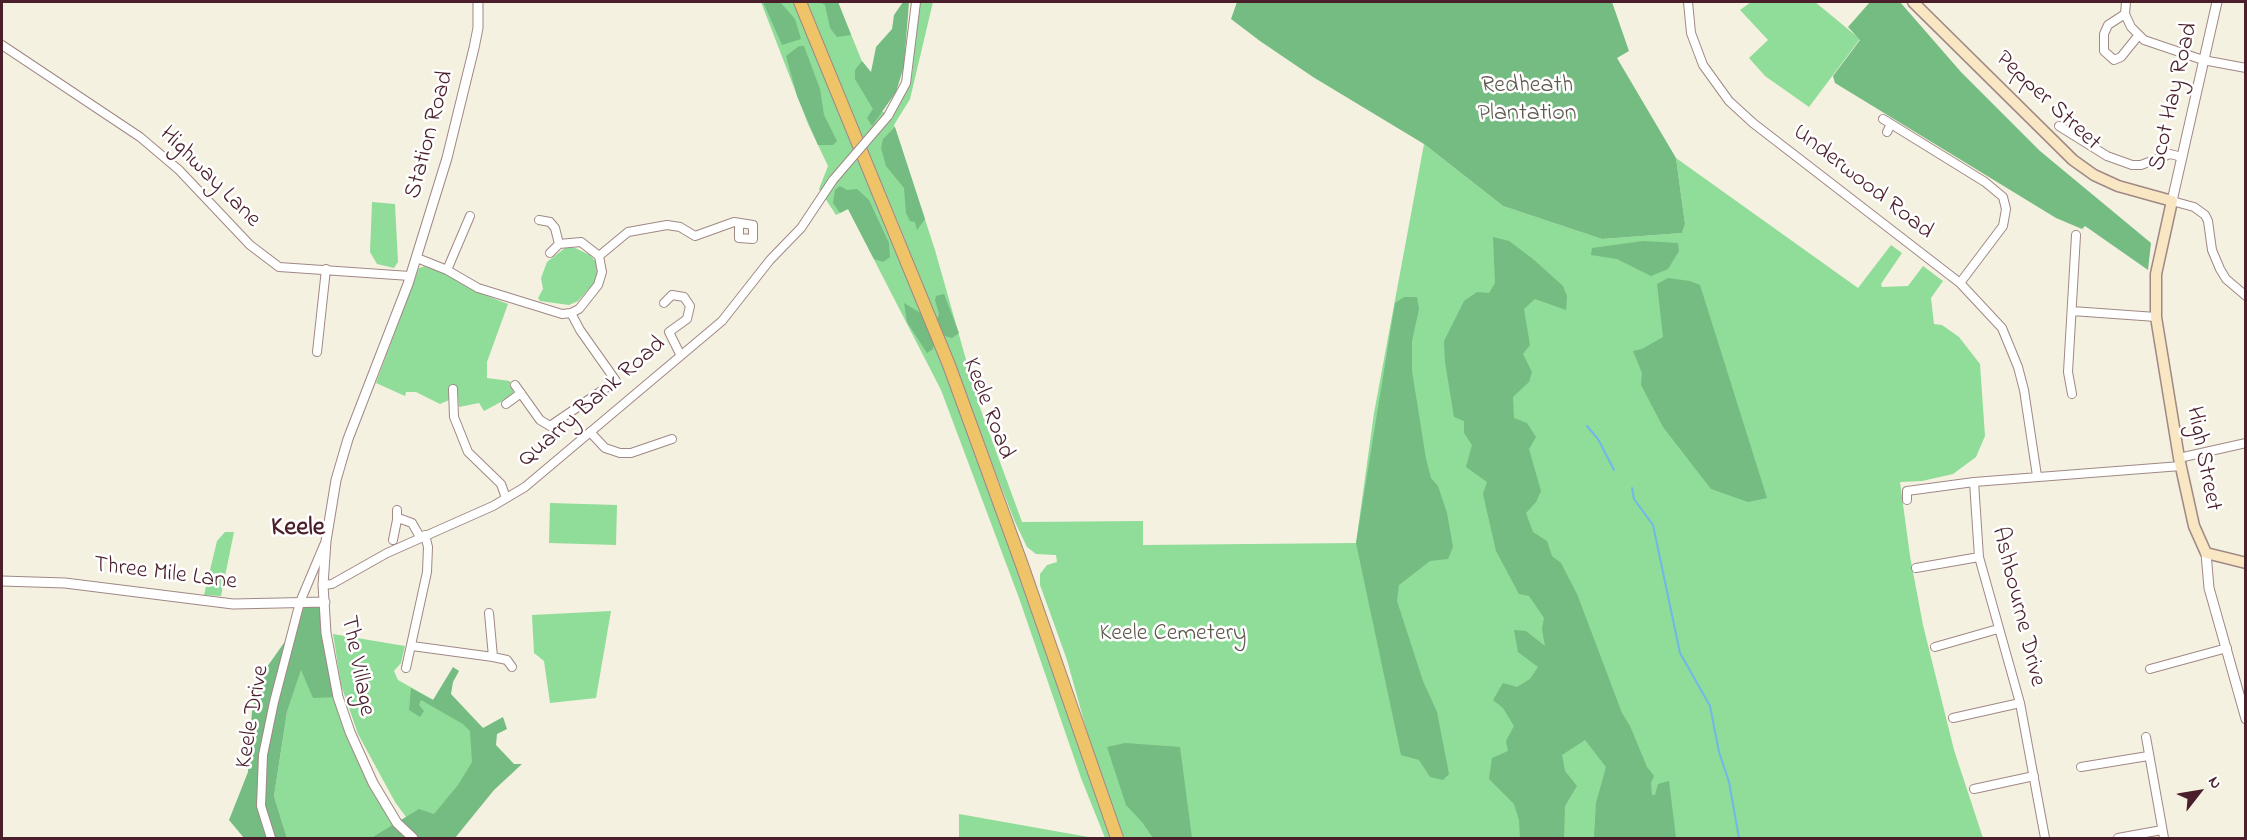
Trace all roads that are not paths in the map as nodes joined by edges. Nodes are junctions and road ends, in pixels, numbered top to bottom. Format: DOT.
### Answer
graph roads {
  1 [pos="478,2"];
  2 [pos="800,2"];
  3 [pos="916,2"];
  4 [pos="1688,2"];
  5 [pos="1913,2"];
  6 [pos="2126,2"];
  7 [pos="2217,2"];
  8 [pos="2125,14"];
  9 [pos="2138,36"];
  10 [pos="2,45"];
  11 [pos="2203,60"];
  12 [pos="2246,68"];
  13 [pos="1883,119"];
  14 [pos="1891,124"];
  15 [pos="2059,126"];
  16 [pos="1887,132"];
  17 [pos="2182,157"];
  18 [pos="2172,201"];
  19 [pos="470,216"];
  20 [pos="539,220"];
  21 [pos="739,223"];
  22 [pos="2076,235"];
  23 [pos="559,244"];
  24 [pos="550,253"];
  25 [pos="599,256"];
  26 [pos="417,258"];
  27 [pos="326,269"];
  28 [pos="447,270"];
  29 [pos="410,276"];
  30 [pos="1960,284"];
  31 [pos="2246,296"];
  32 [pos="664,303"];
  33 [pos="2072,312"];
  34 [pos="571,313"];
  35 [pos="2156,317"];
  36 [pos="318,352"];
  37 [pos="680,354"];
  38 [pos="515,384"];
  39 [pos="2034,388"];
  40 [pos="453,389"];
  41 [pos="2024,390"];
  42 [pos="521,393"];
  43 [pos="2072,393"];
  44 [pos="506,404"];
  45 [pos="590,432"];
  46 [pos="672,439"];
  47 [pos="2246,443"];
  48 [pos="2180,462"];
  49 [pos="2037,476"];
  50 [pos="1974,482"];
  51 [pos="507,498"];
  52 [pos="1907,500"];
  53 [pos="397,510"];
  54 [pos="397,520"];
  55 [pos="423,536"];
  56 [pos="393,540"];
  57 [pos="326,541"];
  58 [pos="2206,553"];
  59 [pos="1979,557"];
  60 [pos="2246,563"];
  61 [pos="1916,568"];
  62 [pos="2,581"];
  63 [pos="323,585"];
  64 [pos="325,602"];
  65 [pos="300,603"];
  66 [pos="489,613"];
  67 [pos="1998,629"];
  68 [pos="412,646"];
  69 [pos="1935,646"];
  70 [pos="2227,648"];
  71 [pos="492,657"];
  72 [pos="512,667"];
  73 [pos="406,668"];
  74 [pos="2150,669"];
  75 [pos="2020,703"];
  76 [pos="1953,718"];
  77 [pos="2246,719"];
  78 [pos="2146,737"];
  79 [pos="2148,756"];
  80 [pos="2081,767"];
  81 [pos="2034,777"];
  82 [pos="1974,789"];
  83 [pos="2163,834"];
  84 [pos="271,838"];
  85 [pos="413,838"];
  86 [pos="1116,838"];
  87 [pos="2045,838"];
  88 [pos="2118,838"];
  1 -- 26 [label="street, Station Road"];
  2 -- 86 [label="main road, Keele Road"];
  3 -- 37 [label="street, Quarry Bank Road, bridge"];
  4 -- 30 [label="street, Underwood Road"];
  5 -- 18 [label="main road, Pepper Street"];
  6 -- 8 [label="street"];
  7 -- 11 [label="street, Scot Hay Road"];
  8 -- 9 [label="street"];
  8 -- 9 [label="street"];
  9 -- 11 [label="street"];
  10 -- 27 [label="street, Highway Lane"];
  11 -- 12 [label="street"];
  11 -- 17 [label="street, Scot Hay Road"];
  13 -- 14 [label="street"];
  14 -- 16 [label="street"];
  14 -- 30 [label="street"];
  15 -- 17 [label="street, Pepper Street"];
  17 -- 18 [label="street, Scot Hay Road"];
  18 -- 31 [label="street"];
  18 -- 35 [label="main road, High Street"];
  19 -- 28 [label="street"];
  20 -- 23 [label="street"];
  21 -- 25 [label="street"];
  22 -- 33 [label="street"];
  23 -- 24 [label="street"];
  23 -- 25 [label="street"];
  25 -- 34 [label="street"];
  26 -- 28 [label="street"];
  26 -- 29 [label="street, Station Road"];
  27 -- 29 [label="street, Highway Lane"];
  27 -- 36 [label="street"];
  28 -- 34 [label="street"];
  29 -- 57 [label="street, The Village"];
  30 -- 41 [label="street, Underwood Road"];
  32 -- 37 [label="street"];
  33 -- 35 [label="street"];
  33 -- 43 [label="street"];
  34 -- 42 [label="street"];
  35 -- 48 [label="main road, High Street"];
  37 -- 45 [label="street, Quarry Bank Road"];
  38 -- 42 [label="street"];
  39 -- 41 [label="street"];
  40 -- 51 [label="street"];
  41 -- 49 [label="street, Underwood Road"];
  42 -- 44 [label="street"];
  45 -- 46 [label="street"];
  45 -- 51 [label="street, Quarry Bank Road"];
  47 -- 48 [label="street"];
  48 -- 49 [label="street"];
  48 -- 58 [label="main road, High Street"];
  49 -- 50 [label="street"];
  50 -- 52 [label="street"];
  50 -- 59 [label="street, Ashbourne Drive"];
  51 -- 55 [label="street, Quarry Bank Road"];
  53 -- 54 [label="street"];
  54 -- 55 [label="street"];
  54 -- 56 [label="street"];
  55 -- 63 [label="street, Quarry Bank Road"];
  55 -- 68 [label="street"];
  57 -- 63 [label="street, The Village"];
  57 -- 65 [label="street, The Village"];
  58 -- 60 [label="main road"];
  58 -- 70 [label="street, High Street"];
  59 -- 61 [label="street"];
  59 -- 67 [label="street, Ashbourne Drive"];
  62 -- 65 [label="street, Three Mile Lane"];
  63 -- 64 [label="street, The Village"];
  64 -- 65 [label="street, Three Mile Lane"];
  64 -- 85 [label="street, The Village"];
  65 -- 84 [label="street, Keele Drive"];
  66 -- 71 [label="street"];
  67 -- 69 [label="street"];
  67 -- 75 [label="street, Ashbourne Drive"];
  68 -- 71 [label="street"];
  68 -- 73 [label="street"];
  70 -- 74 [label="street"];
  70 -- 77 [label="street, High Street"];
  71 -- 72 [label="street"];
  75 -- 76 [label="street"];
  75 -- 81 [label="street, Ashbourne Drive"];
  78 -- 79 [label="street"];
  79 -- 80 [label="street"];
  79 -- 83 [label="street"];
  81 -- 82 [label="street"];
  81 -- 87 [label="street, Ashbourne Drive"];
  83 -- 88 [label="street"];
}
